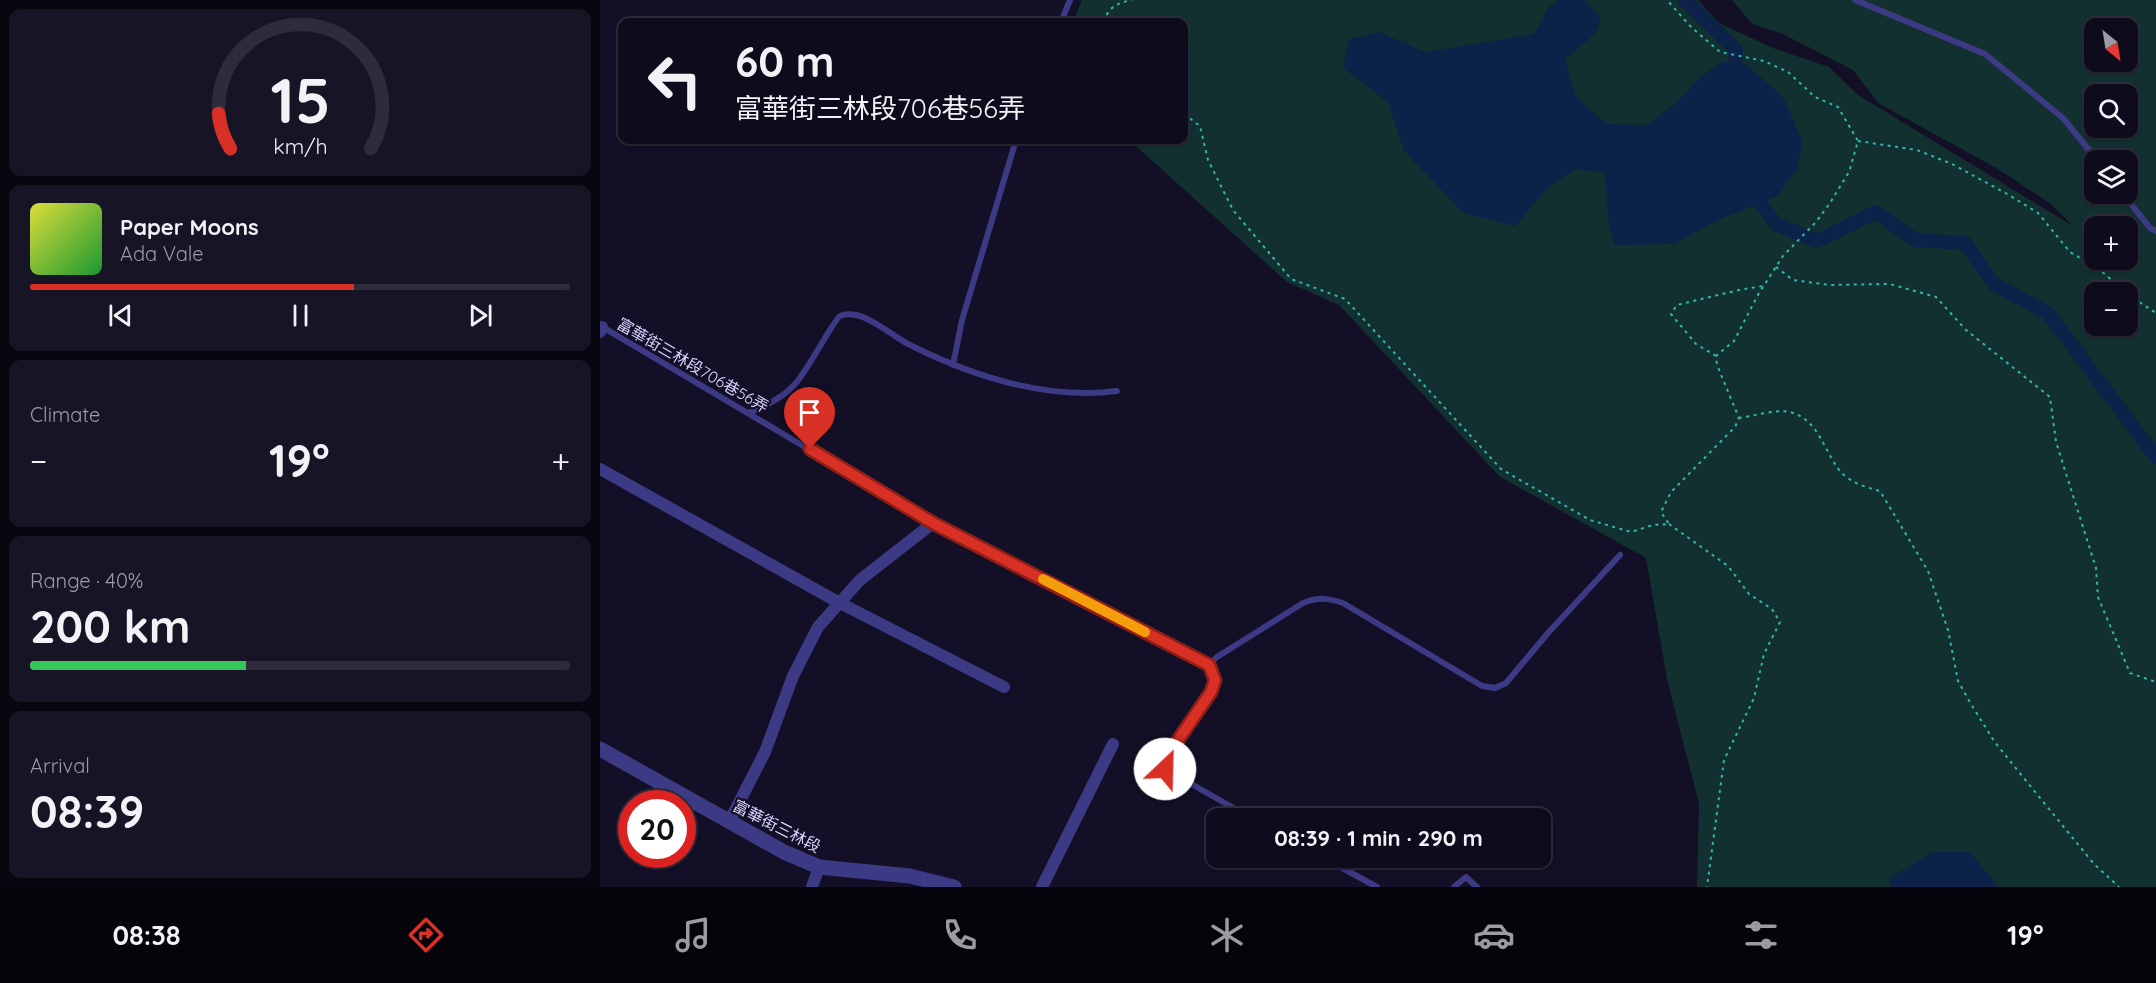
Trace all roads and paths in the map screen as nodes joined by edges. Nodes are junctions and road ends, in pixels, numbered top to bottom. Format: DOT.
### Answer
graph roads {
  1 [pos="1070,0"];
  2 [pos="1132,0"];
  3 [pos="1667,0"];
  4 [pos="1855,0"];
  5 [pos="1063,18"];
  6 [pos="1105,18"];
  7 [pos="1188,117"];
  8 [pos="1858,141"];
  9 [pos="1015,144"];
  10 [pos="2089,150"];
  11 [pos="2131,204"];
  12 [pos="2156,231"];
  13 [pos="1776,267"];
  14 [pos="2114,282"];
  15 [pos="1763,286"];
  16 [pos="2138,301"];
  17 [pos="2156,313"];
  18 [pos="601,328"];
  19 [pos="1716,356"];
  20 [pos="953,365"];
  21 [pos="1117,391"];
  22 [pos="749,413"];
  23 [pos="1739,418"];
  24 [pos="600,469"];
  25 [pos="933,523"];
  26 [pos="1669,524"];
  27 [pos="1620,555"];
  28 [pos="838,602"];
  29 [pos="1209,665"];
  30 [pos="2156,682"];
  31 [pos="1004,687"];
  32 [pos="1113,744"];
  33 [pos="600,749"];
  34 [pos="1234,808"];
  35 [pos="729,822"];
  36 [pos="819,867"];
  37 [pos="1342,868"];
  38 [pos="812,887"];
  39 [pos="954,887"];
  40 [pos="1042,887"];
  41 [pos="1377,887"];
  42 [pos="1454,887"];
  43 [pos="1476,887"];
  44 [pos="1707,887"];
  45 [pos="2119,887"];
  1 -- 5 [label="lane"];
  2 -- 6 [label="path"];
  3 -- 8 [label="path"];
  4 -- 10 [label="lane"];
  7 -- 26 [label="path"];
  8 -- 13 [label="path"];
  8 -- 14 [label="path"];
  9 -- 20 [label="lane"];
  11 -- 12 [label="lane"];
  13 -- 15 [label="path"];
  13 -- 30 [label="path"];
  15 -- 19 [label="path"];
  15 -- 19 [label="path"];
  16 -- 17 [label="path"];
  18 -- 22 [label="lane, 富華街三林段706巷56弄"];
  19 -- 23 [label="path"];
  20 -- 21 [label="lane"];
  20 -- 22 [label="lane"];
  22 -- 25 [label="lane, 富華街三林段706巷56弄"];
  23 -- 26 [label="path"];
  23 -- 45 [label="path"];
  24 -- 28 [label="street"];
  25 -- 28 [label="street"];
  25 -- 29 [label="lane, 富華街三林段706巷56弄"];
  26 -- 44 [label="path"];
  27 -- 29 [label="lane"];
  28 -- 31 [label="street"];
  28 -- 35 [label="street"];
  29 -- 34 [label="lane"];
  32 -- 40 [label="street"];
  33 -- 35 [label="street, 富華街三林段"];
  35 -- 36 [label="street, 富華街三林段"];
  36 -- 38 [label="street"];
  36 -- 39 [label="street, 富華街三林段"];
  37 -- 41 [label="lane"];
  42 -- 43 [label="lane"];
}
